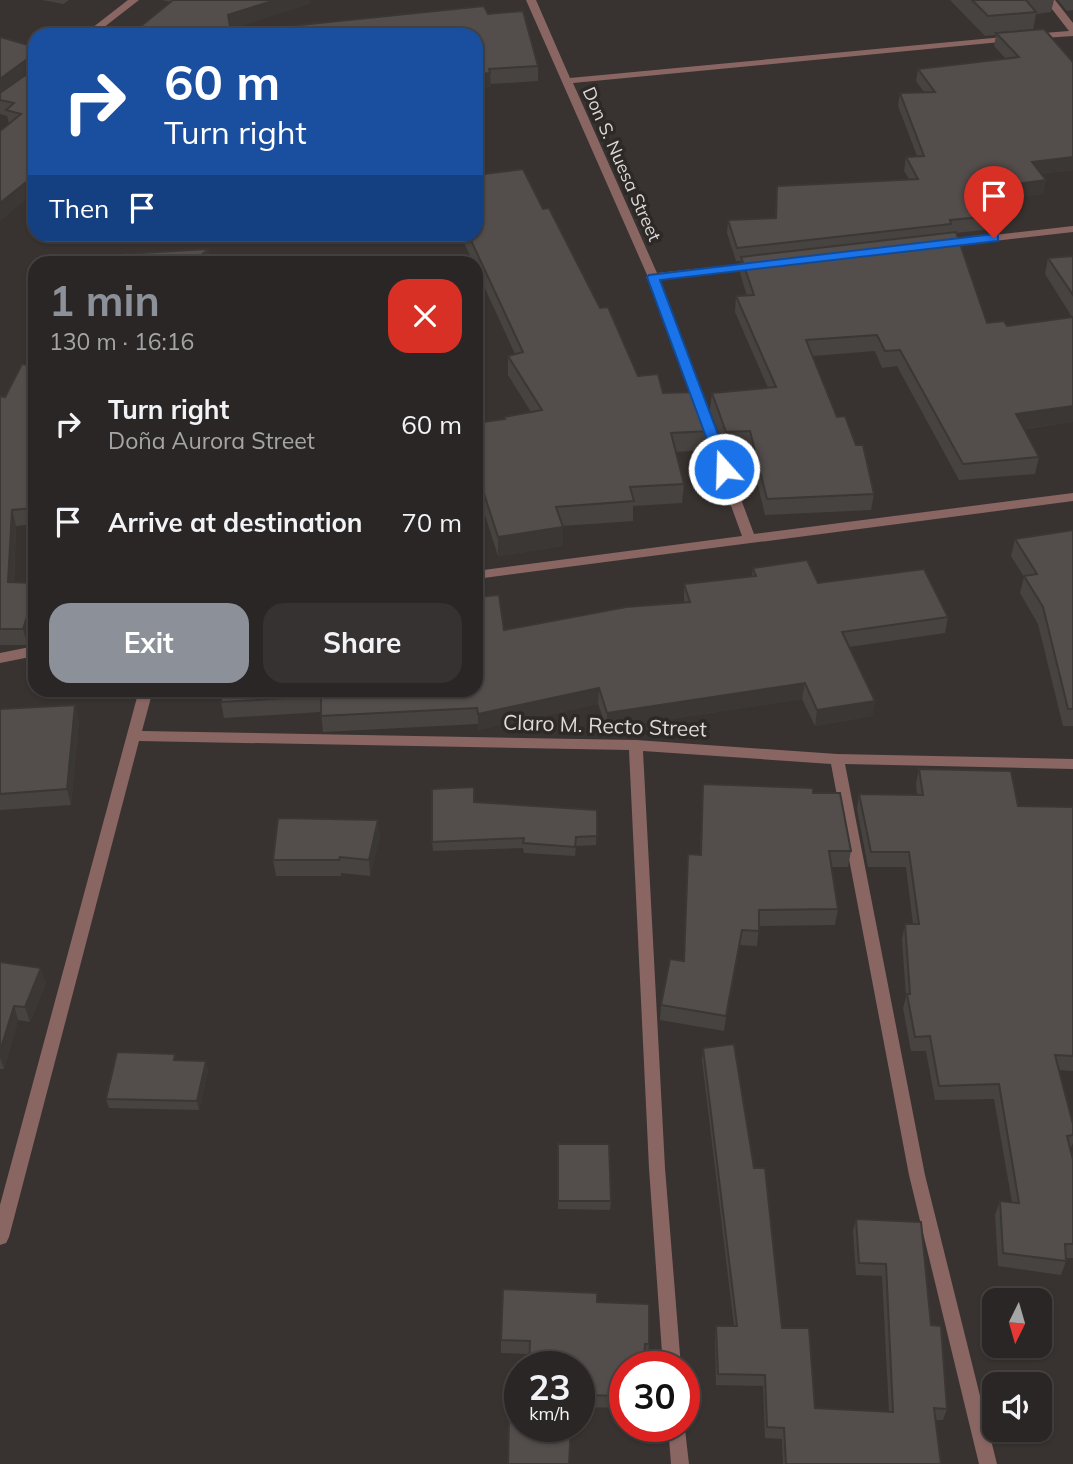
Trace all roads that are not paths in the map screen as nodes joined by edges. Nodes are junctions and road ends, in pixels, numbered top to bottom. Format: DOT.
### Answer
graph roads {
  1 [pos="134,0"];
  2 [pos="531,0"];
  3 [pos="1050,0"];
  4 [pos="97,28"];
  5 [pos="1073,31"];
  6 [pos="567,81"];
  7 [pos="1073,229"];
  8 [pos="924,246"];
  9 [pos="775,263"];
  10 [pos="653,277"];
  11 [pos="1073,497"];
  12 [pos="750,540"];
  13 [pos="483,575"];
  14 [pos="28,652"];
  15 [pos="0,658"];
  16 [pos="144,697"];
  17 [pos="135,736"];
  18 [pos="636,744"];
  19 [pos="837,758"];
  20 [pos="1073,764"];
  21 [pos="0,1237"];
  22 [pos="671,1351"];
  23 [pos="678,1442"];
  24 [pos="680,1464"];
  25 [pos="988,1464"];
  1 -- 4 [label="street"];
  2 -- 6 [label="street, Don S. Nuesa Street"];
  3 -- 5 [label="street"];
  5 -- 6 [label="street"];
  6 -- 10 [label="street, Don S. Nuesa Street"];
  7 -- 8 [label="street"];
  9 -- 10 [label="street"];
  10 -- 12 [label="street, Don S. Nuesa Street"];
  11 -- 12 [label="street"];
  12 -- 13 [label="street"];
  14 -- 15 [label="street"];
  16 -- 17 [label="street"];
  17 -- 18 [label="street, Claro M. Recto Street"];
  17 -- 21 [label="street"];
  18 -- 19 [label="street, Claro M. Recto Street"];
  18 -- 22 [label="street"];
  19 -- 20 [label="street, Claro M. Recto Street"];
  19 -- 25 [label="street"];
  23 -- 24 [label="street"];
}
